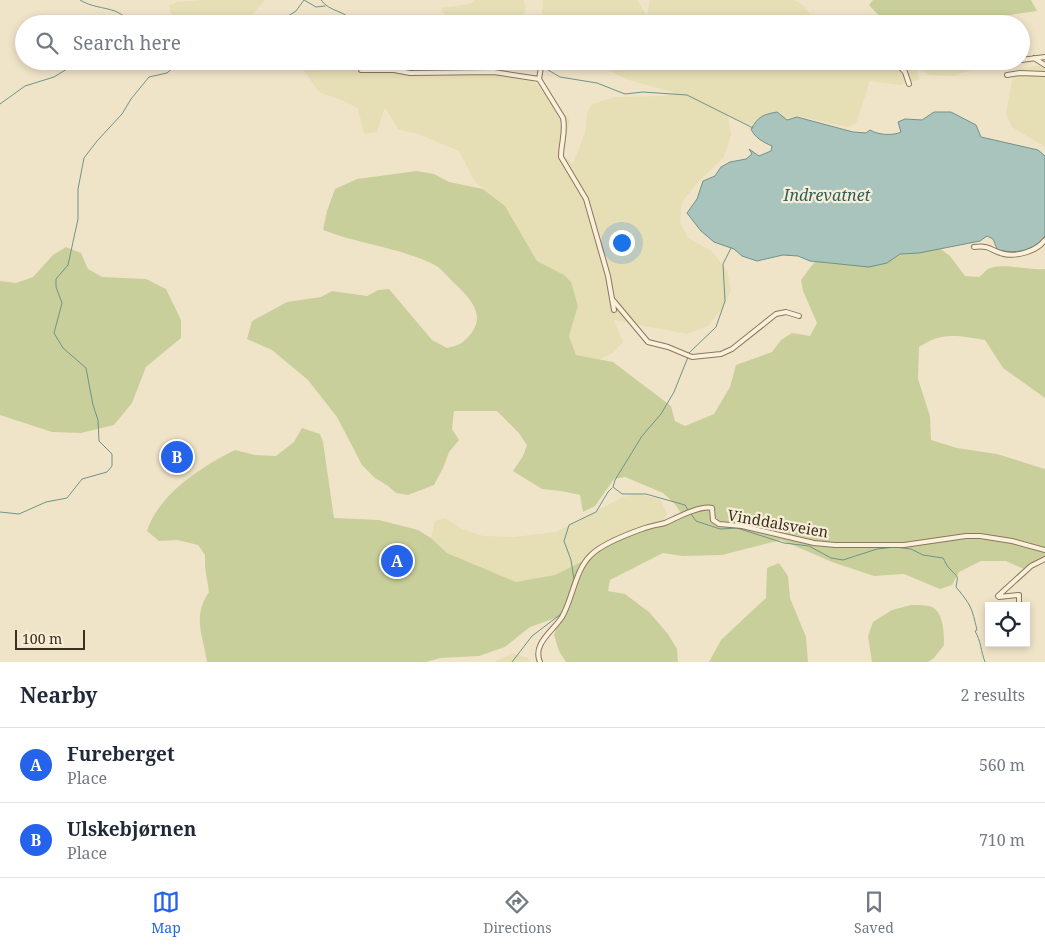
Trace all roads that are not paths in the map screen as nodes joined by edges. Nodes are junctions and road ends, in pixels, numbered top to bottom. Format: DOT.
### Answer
graph roads {
  1 [pos="1045,57"];
  2 [pos="1034,58"];
  3 [pos="1030,59"];
  4 [pos="1045,64"];
  5 [pos="361,70"];
  6 [pos="540,70"];
  7 [pos="903,70"];
  8 [pos="1007,74"];
  9 [pos="1045,74"];
  10 [pos="539,79"];
  11 [pos="909,84"];
  12 [pos="1045,240"];
  13 [pos="974,247"];
  14 [pos="612,299"];
  15 [pos="614,310"];
  16 [pos="799,316"];
  17 [pos="1045,550"];
  18 [pos="1045,559"];
  19 [pos="1019,602"];
  20 [pos="540,662"];
  1 -- 2 [label="street"];
  2 -- 3 [label="street"];
  2 -- 4 [label="street"];
  5 -- 10 [label="street"];
  6 -- 10 [label="street"];
  7 -- 11 [label="street"];
  8 -- 9 [label="street"];
  10 -- 14 [label="street"];
  12 -- 13 [label="street"];
  14 -- 15 [label="street"];
  14 -- 16 [label="street"];
  17 -- 20 [label="street, Vinddalsveien"];
  18 -- 19 [label="street"];
}
